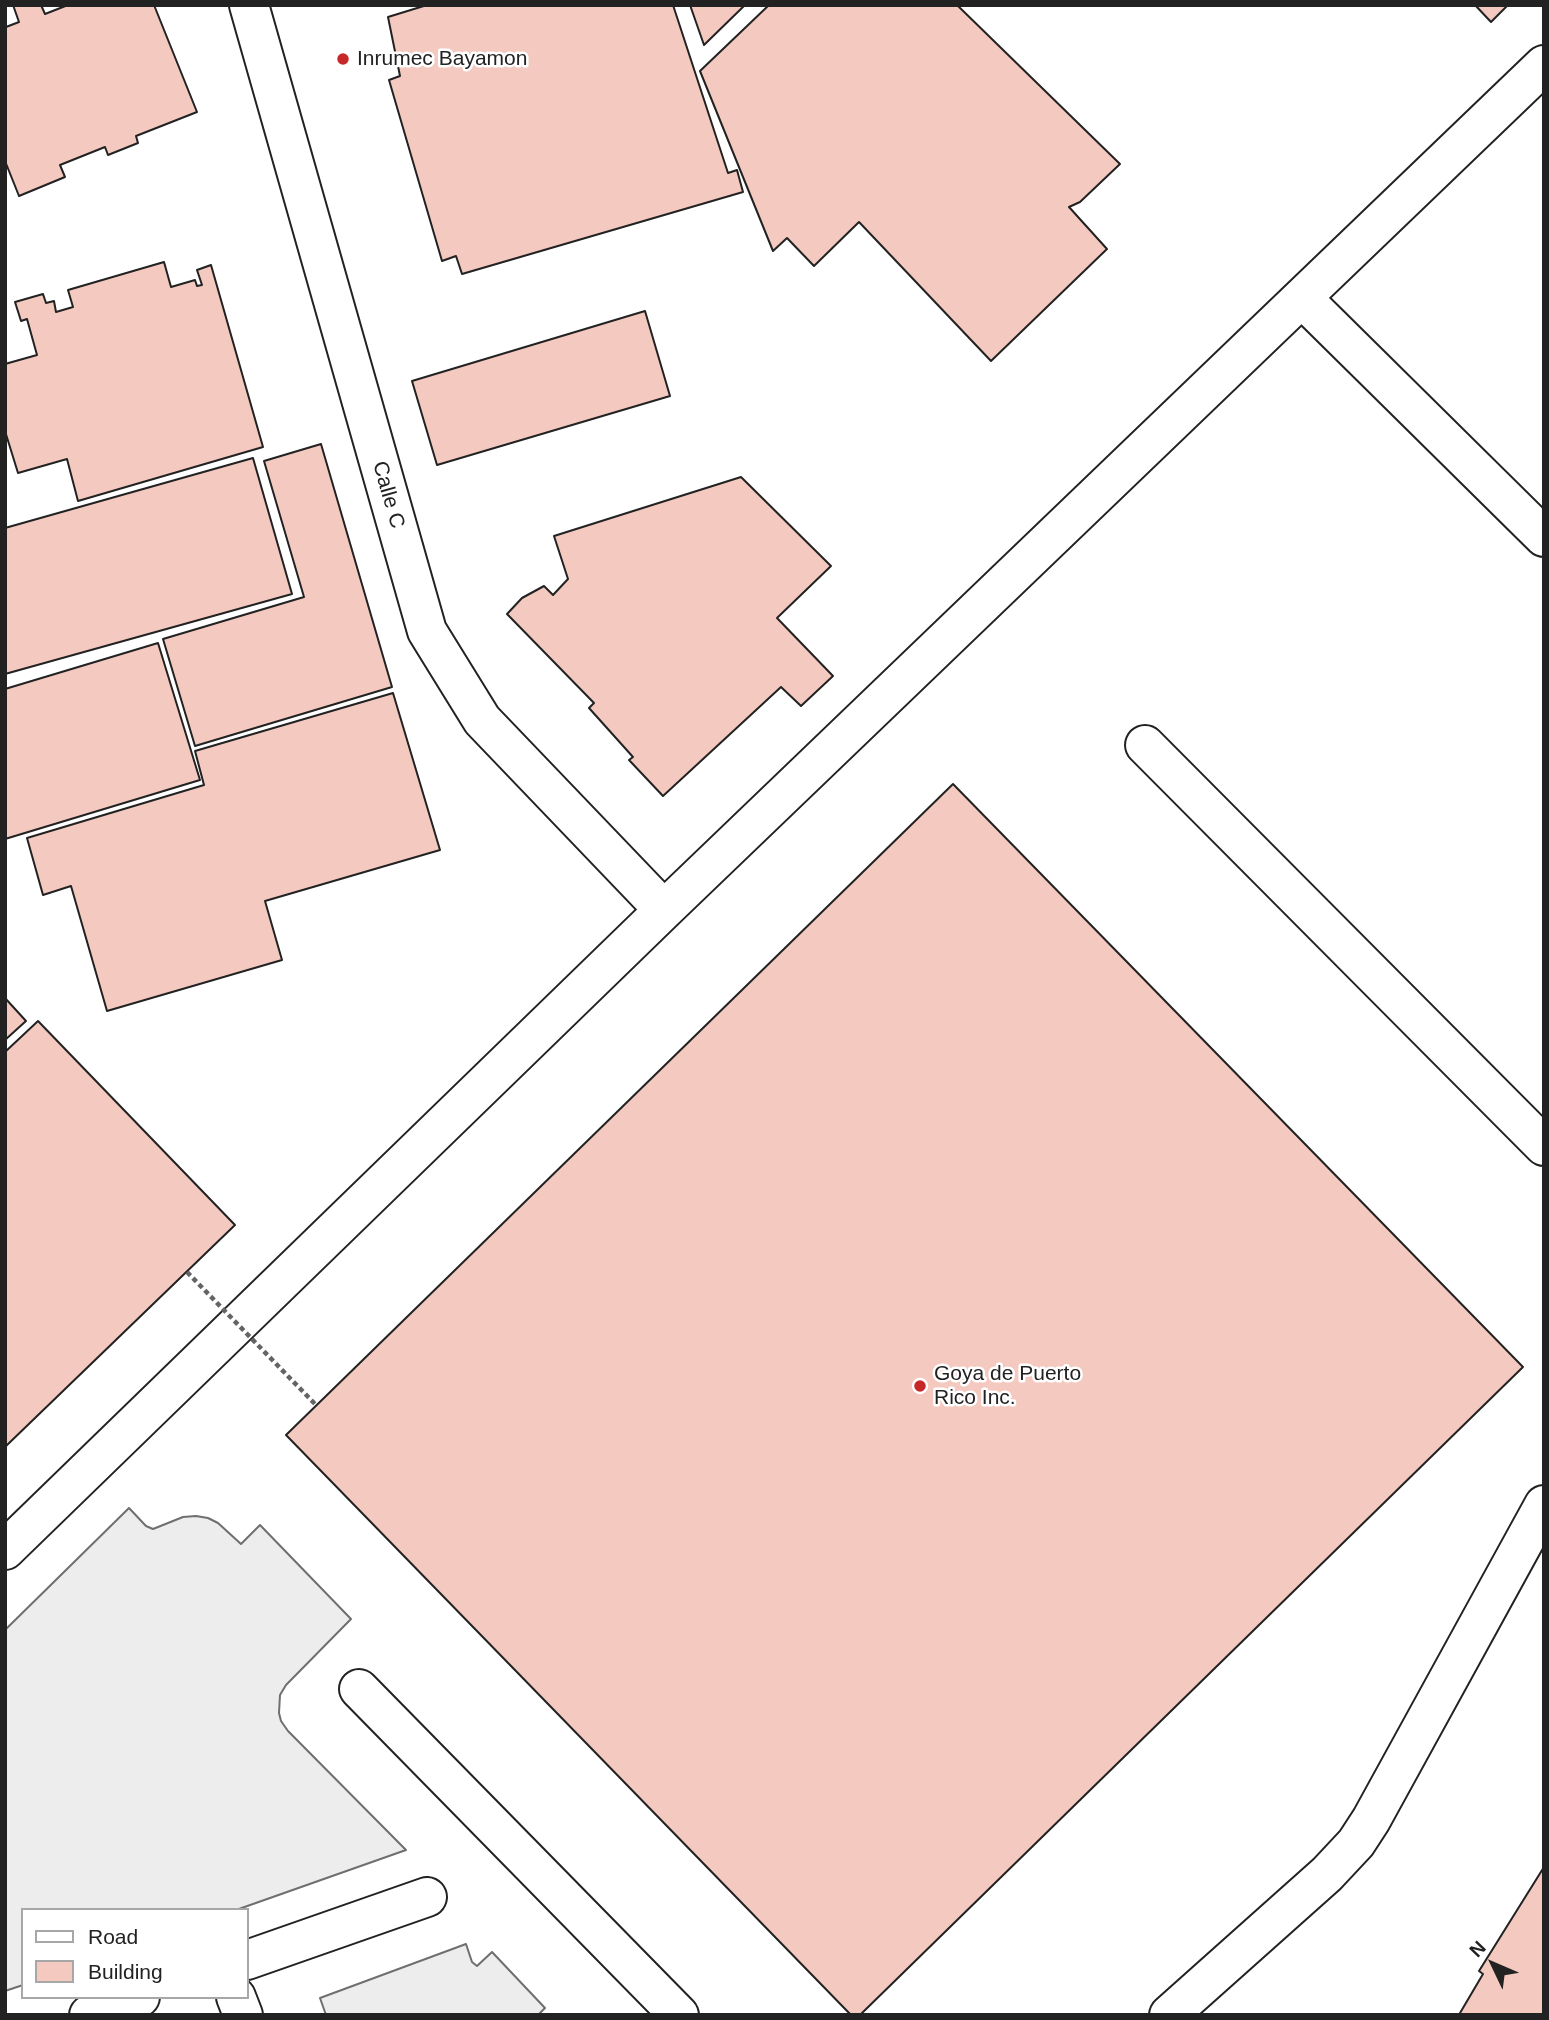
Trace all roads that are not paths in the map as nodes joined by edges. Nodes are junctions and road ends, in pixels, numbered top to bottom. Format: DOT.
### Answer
graph roads {
  1 [pos="249,5"];
  2 [pos="1544,65"];
  3 [pos="1302,298"];
  4 [pos="1544,537"];
  5 [pos="1145,745"];
  6 [pos="664,910"];
  7 [pos="1544,1146"];
  8 [pos="1544,1506"];
  9 [pos="5,1549"];
  10 [pos="359,1689"];
  11 [pos="427,1897"];
  12 [pos="248,1960"];
  13 [pos="133,1999"];
  14 [pos="89,2015"];
  15 [pos="679,2015"];
  16 [pos="1169,2015"];
  1 -- 6 [label="street, Calle C"];
  2 -- 3 [label="street"];
  3 -- 4 [label="street"];
  3 -- 6 [label="street"];
  5 -- 7 [label="street"];
  6 -- 9 [label="street"];
  8 -- 16 [label="street"];
  10 -- 15 [label="street"];
  11 -- 12 [label="street"];
  13 -- 14 [label="street"];
}
